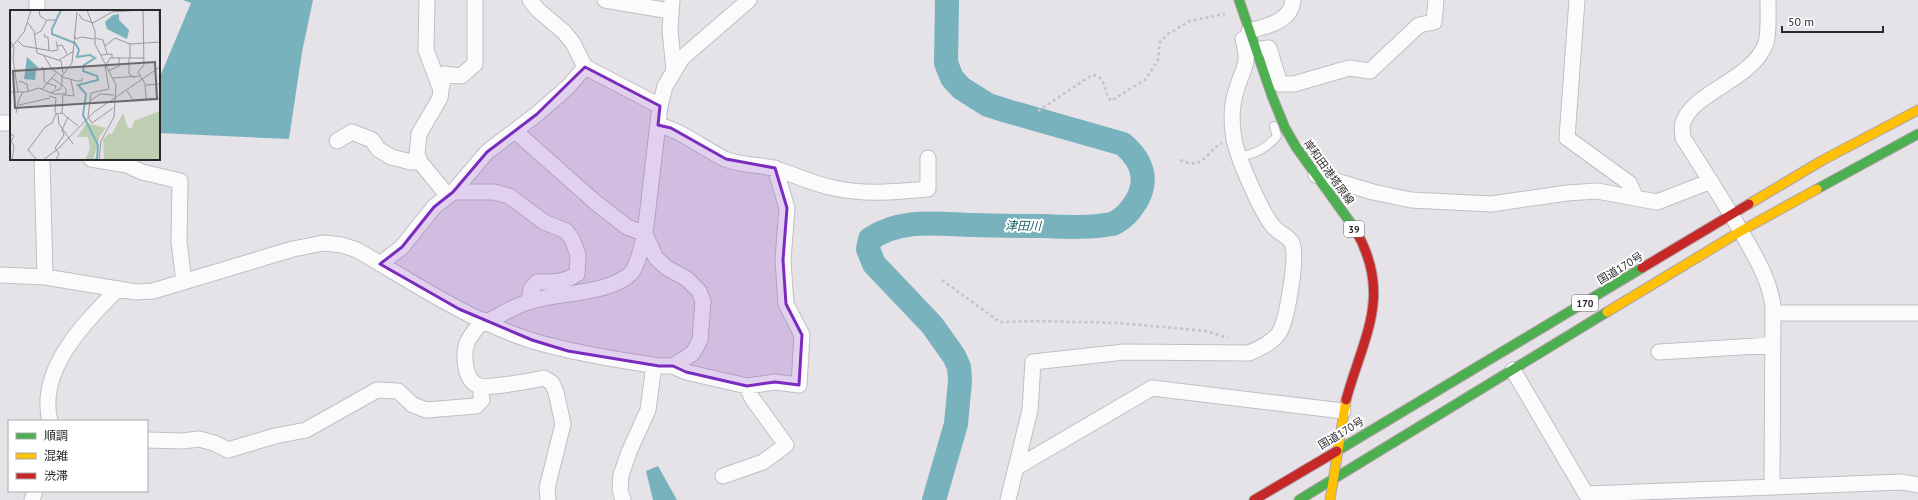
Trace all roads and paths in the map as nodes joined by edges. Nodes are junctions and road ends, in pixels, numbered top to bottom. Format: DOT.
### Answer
graph roads {
  1 [pos="427,0"];
  2 [pos="475,0"];
  3 [pos="530,0"];
  4 [pos="605,0"];
  5 [pos="749,0"];
  6 [pos="1293,0"];
  7 [pos="1436,0"];
  8 [pos="1577,0"];
  9 [pos="1768,0"];
  10 [pos="671,6"];
  11 [pos="1239,6"];
  12 [pos="1249,31"];
  13 [pos="1256,50"];
  14 [pos="585,67"];
  15 [pos="674,70"];
  16 [pos="441,90"];
  17 [pos="1276,105"];
  18 [pos="660,106"];
  19 [pos="1918,110"];
  20 [pos="1038,111"];
  21 [pos="10,123"];
  22 [pos="0,124"];
  23 [pos="658,125"];
  24 [pos="515,130"];
  25 [pos="1918,134"];
  26 [pos="1234,138"];
  27 [pos="337,140"];
  28 [pos="1240,157"];
  29 [pos="928,158"];
  30 [pos="42,160"];
  31 [pos="97,160"];
  32 [pos="1180,160"];
  33 [pos="420,162"];
  34 [pos="775,168"];
  35 [pos="1316,175"];
  36 [pos="1711,181"];
  37 [pos="450,194"];
  38 [pos="1636,198"];
  39 [pos="1732,215"];
  40 [pos="1741,231"];
  41 [pos="645,234"];
  42 [pos="380,264"];
  43 [pos="0,275"];
  44 [pos="45,277"];
  45 [pos="942,280"];
  46 [pos="184,282"];
  47 [pos="118,289"];
  48 [pos="529,301"];
  49 [pos="1773,313"];
  50 [pos="1918,313"];
  51 [pos="484,321"];
  52 [pos="1234,341"];
  53 [pos="1773,345"];
  54 [pos="1659,352"];
  55 [pos="654,365"];
  56 [pos="673,366"];
  57 [pos="1513,370"];
  58 [pos="480,386"];
  59 [pos="747,386"];
  60 [pos="1343,411"];
  61 [pos="50,420"];
  62 [pos="148,440"];
  63 [pos="1337,450"];
  64 [pos="1017,467"];
  65 [pos="723,476"];
  66 [pos="1334,479"];
  67 [pos="1918,485"];
  68 [pos="1772,487"];
  69 [pos="548,500"];
  70 [pos="623,500"];
  71 [pos="1008,500"];
  72 [pos="1254,500"];
  73 [pos="1299,500"];
  74 [pos="1330,500"];
  1 -- 16 [label="street"];
  2 -- 16 [label="street"];
  3 -- 14 [label="street"];
  4 -- 10 [label="street"];
  5 -- 15 [label="street"];
  6 -- 12 [label="street"];
  7 -- 13 [label="street"];
  8 -- 38 [label="street"];
  9 -- 36 [label="street"];
  10 -- 15 [label="street"];
  11 -- 12 [label="main road, 岸和田港塔原線 / 39"];
  11 -- 20 [label="path"];
  11 -- 26 [label="street"];
  12 -- 13 [label="main road, 岸和田港塔原線 / 39"];
  13 -- 17 [label="main road, 岸和田港塔原線 / 39"];
  14 -- 18 [label="street"];
  14 -- 24 [label="street"];
  15 -- 18 [label="street"];
  16 -- 33 [label="street"];
  17 -- 28 [label="lane"];
  17 -- 35 [label="main road, 岸和田港塔原線 / 39"];
  18 -- 23 [label="street"];
  19 -- 39 [label="main road, 国道170号 / 170"];
  21 -- 22 [label="street"];
  23 -- 34 [label="street"];
  23 -- 41 [label="street"];
  24 -- 37 [label="street"];
  24 -- 41 [label="street"];
  25 -- 40 [label="main road, 170"];
  26 -- 28 [label="street"];
  26 -- 32 [label="path"];
  27 -- 33 [label="street"];
  28 -- 64 [label="street"];
  29 -- 34 [label="street"];
  30 -- 44 [label="street"];
  31 -- 46 [label="street"];
  33 -- 37 [label="street"];
  34 -- 59 [label="street"];
  35 -- 38 [label="street"];
  35 -- 60 [label="main road, 岸和田港塔原線 / 39"];
  36 -- 38 [label="street"];
  36 -- 39 [label="street"];
  37 -- 42 [label="street"];
  37 -- 48 [label="street"];
  39 -- 40 [label="street"];
  39 -- 63 [label="main road, 国道170号 / 170"];
  40 -- 49 [label="street"];
  40 -- 57 [label="main road, 170"];
  41 -- 48 [label="street"];
  41 -- 56 [label="street"];
  42 -- 46 [label="street"];
  42 -- 51 [label="street"];
  43 -- 44 [label="street"];
  44 -- 47 [label="street"];
  45 -- 52 [label="path"];
  46 -- 47 [label="street"];
  47 -- 61 [label="street"];
  48 -- 51 [label="street"];
  49 -- 50 [label="street"];
  49 -- 53 [label="street"];
  51 -- 55 [label="street"];
  51 -- 58 [label="street"];
  53 -- 54 [label="street"];
  53 -- 68 [label="street"];
  55 -- 56 [label="street"];
  55 -- 70 [label="street"];
  56 -- 59 [label="street"];
  57 -- 66 [label="main road, 170"];
  57 -- 68 [label="street"];
  58 -- 62 [label="street"];
  58 -- 69 [label="street"];
  59 -- 65 [label="street"];
  60 -- 63 [label="main road, 岸和田港塔原線 / 39"];
  60 -- 64 [label="street"];
  63 -- 66 [label="main road, 岸和田港塔原線 / 39"];
  63 -- 72 [label="main road, 国道170号 / 170"];
  64 -- 71 [label="street"];
  66 -- 73 [label="main road, 170"];
  66 -- 74 [label="main road, 岸和田港塔原線 / 39"];
  67 -- 68 [label="street"];
}
